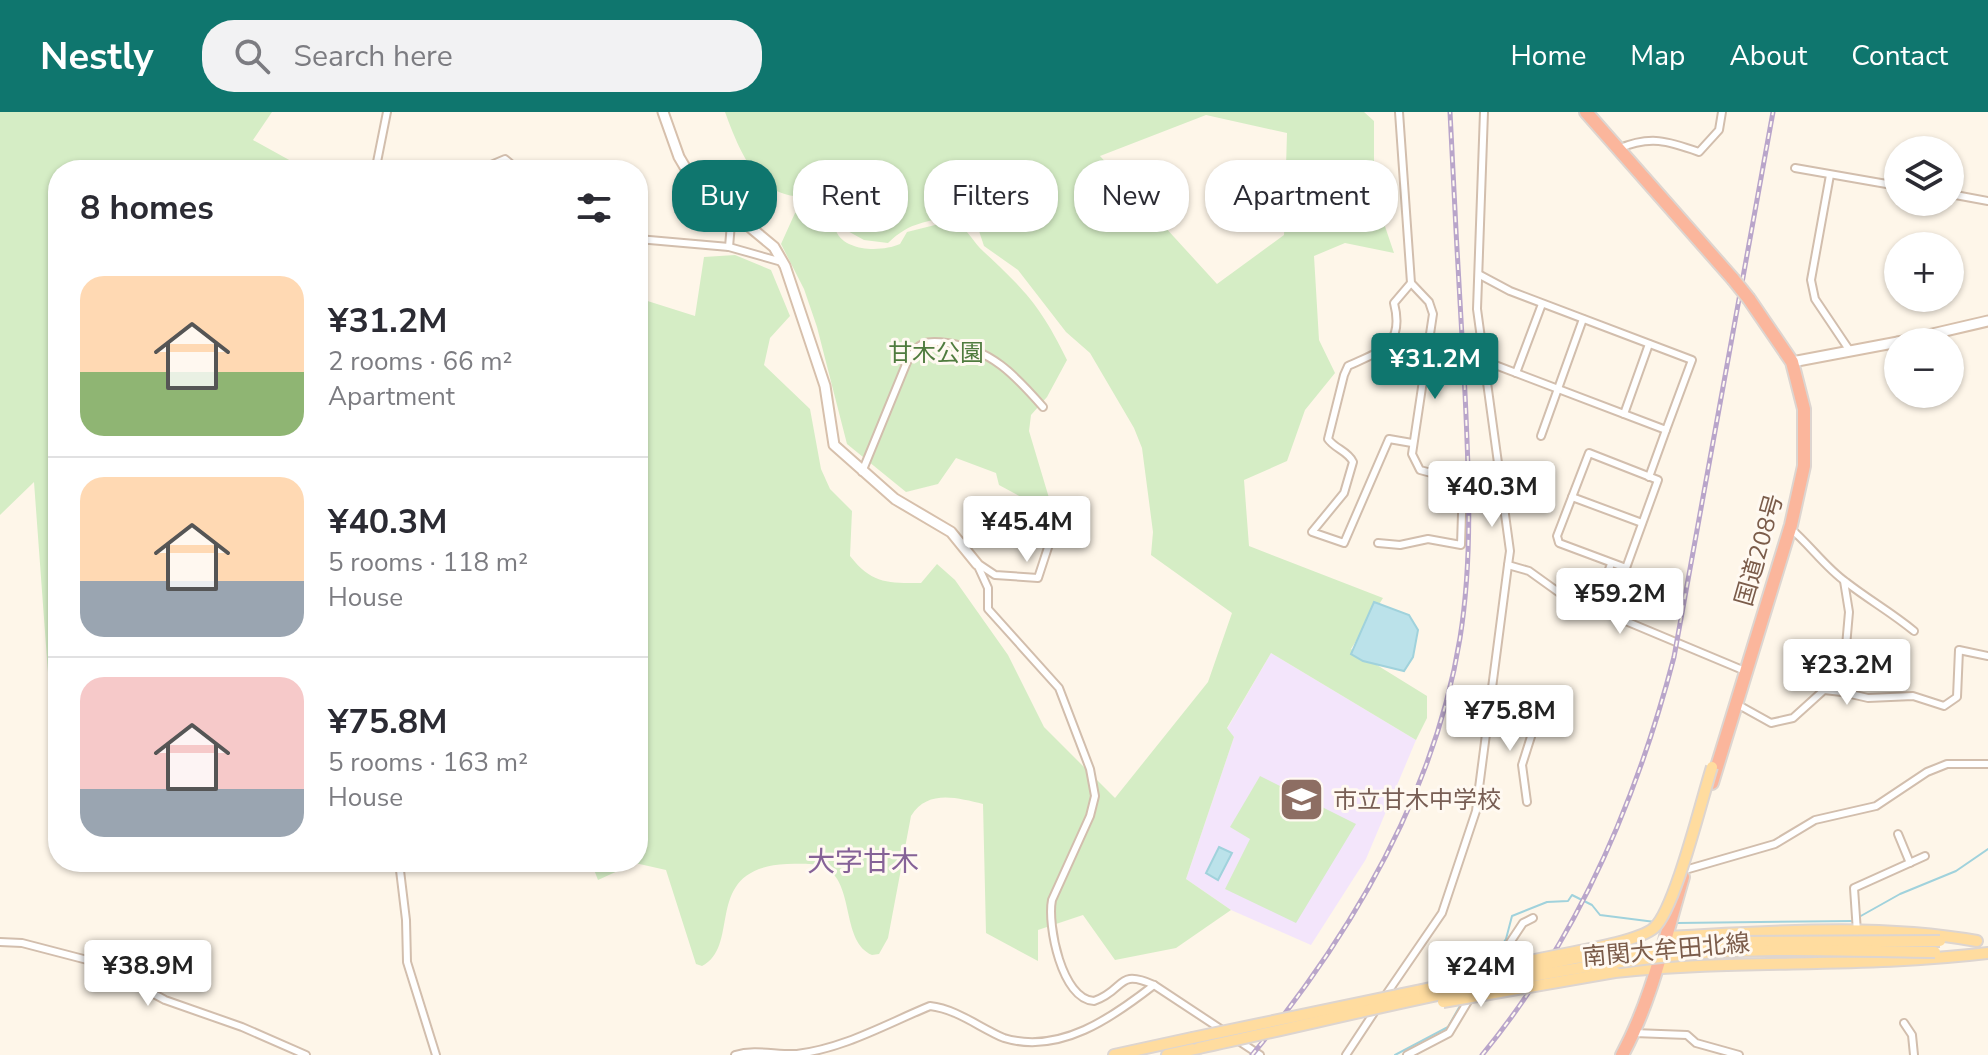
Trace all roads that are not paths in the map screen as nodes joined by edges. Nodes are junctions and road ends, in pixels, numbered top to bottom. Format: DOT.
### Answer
graph roads {
  1 [pos="387,112"];
  2 [pos="663,112"];
  3 [pos="1399,112"];
  4 [pos="1484,112"];
  5 [pos="1586,112"];
  6 [pos="1722,112"];
  7 [pos="1618,149"];
  8 [pos="377,160"];
  9 [pos="681,160"];
  10 [pos="1795,168"];
  11 [pos="1830,175"];
  12 [pos="1884,184"];
  13 [pos="1964,197"];
  14 [pos="1988,201"];
  15 [pos="730,232"];
  16 [pos="756,232"];
  17 [pos="648,240"];
  18 [pos="729,247"];
  19 [pos="782,262"];
  20 [pos="1480,275"];
  21 [pos="1411,283"];
  22 [pos="1542,304"];
  23 [pos="1583,319"];
  24 [pos="1988,321"];
  25 [pos="1958,328"];
  26 [pos="1649,344"];
  27 [pos="1884,345"];
  28 [pos="1850,351"];
  29 [pos="1482,360"];
  30 [pos="1792,362"];
  31 [pos="1516,373"];
  32 [pos="1558,389"];
  33 [pos="1043,407"];
  34 [pos="1624,414"];
  35 [pos="1666,430"];
  36 [pos="1541,436"];
  37 [pos="1412,443"];
  38 [pos="862,472"];
  39 [pos="1649,477"];
  40 [pos="1463,482"];
  41 [pos="1502,492"];
  42 [pos="1572,497"];
  43 [pos="1642,523"];
  44 [pos="1055,526"];
  45 [pos="1790,528"];
  46 [pos="1378,543"];
  47 [pos="977,564"];
  48 [pos="1611,564"];
  49 [pos="1508,565"];
  50 [pos="1844,581"];
  51 [pos="1594,609"];
  52 [pos="1914,631"];
  53 [pos="1988,656"];
  54 [pos="1745,671"];
  55 [pos="1842,692"];
  56 [pos="1735,708"];
  57 [pos="1490,711"];
  58 [pos="1988,764"];
  59 [pos="1527,802"];
  60 [pos="1898,834"];
  61 [pos="1925,856"];
  62 [pos="1910,863"];
  63 [pos="1685,870"];
  64 [pos="400,872"];
  65 [pos="1533,918"];
  66 [pos="1857,932"];
  67 [pos="1665,937"];
  68 [pos="1983,941"];
  69 [pos="0,942"];
  70 [pos="1938,946"];
  71 [pos="1988,952"];
  72 [pos="1656,968"];
  73 [pos="1154,985"];
  74 [pos="1443,985"];
  75 [pos="1403,1004"];
  76 [pos="1904,1023"];
  77 [pos="1634,1033"];
  78 [pos="1196,1043"];
  79 [pos="1021,1044"];
  80 [pos="1020,1052"];
  81 [pos="306,1055"];
  82 [pos="436,1055"];
  83 [pos="735,1055"];
  84 [pos="1114,1055"];
  85 [pos="1167,1055"];
  86 [pos="1260,1055"];
  87 [pos="1346,1055"];
  88 [pos="1407,1055"];
  89 [pos="1622,1055"];
  90 [pos="1739,1055"];
  91 [pos="1914,1055"];
  1 -- 8 [label="street"];
  2 -- 9 [label="street"];
  3 -- 21 [label="street"];
  4 -- 20 [label="street"];
  5 -- 7 [label="highway, 国道208号"];
  6 -- 7 [label="street"];
  7 -- 30 [label="highway, 国道208号, bridge"];
  10 -- 11 [label="street"];
  11 -- 12 [label="street"];
  11 -- 28 [label="street"];
  13 -- 14 [label="street"];
  15 -- 18 [label="street"];
  16 -- 19 [label="street"];
  17 -- 18 [label="street"];
  18 -- 19 [label="street"];
  19 -- 38 [label="street"];
  20 -- 22 [label="street"];
  20 -- 29 [label="street"];
  21 -- 37 [label="street"];
  21 -- 37 [label="street"];
  22 -- 23 [label="street"];
  22 -- 31 [label="street"];
  23 -- 26 [label="street"];
  23 -- 32 [label="street"];
  24 -- 25 [label="street"];
  26 -- 34 [label="street"];
  26 -- 35 [label="street"];
  27 -- 28 [label="street"];
  28 -- 30 [label="street"];
  29 -- 31 [label="street"];
  29 -- 41 [label="street"];
  30 -- 45 [label="highway, 国道208号"];
  31 -- 32 [label="street"];
  32 -- 34 [label="street"];
  32 -- 36 [label="street"];
  33 -- 38 [label="street"];
  34 -- 35 [label="street"];
  35 -- 39 [label="street"];
  37 -- 40 [label="street"];
  38 -- 47 [label="street"];
  39 -- 42 [label="street"];
  39 -- 43 [label="street"];
  40 -- 41 [label="street"];
  40 -- 46 [label="street"];
  41 -- 49 [label="street"];
  42 -- 43 [label="street"];
  42 -- 48 [label="street"];
  43 -- 48 [label="street"];
  44 -- 47 [label="street"];
  45 -- 50 [label="street"];
  45 -- 54 [label="highway, 国道208号"];
  47 -- 73 [label="street"];
  48 -- 51 [label="street"];
  49 -- 51 [label="street"];
  49 -- 57 [label="street"];
  50 -- 52 [label="street"];
  50 -- 55 [label="street"];
  51 -- 54 [label="street"];
  53 -- 55 [label="street"];
  54 -- 56 [label="highway, 国道208号"];
  55 -- 56 [label="street"];
  56 -- 63 [label="highway, 国道208号"];
  56 -- 74 [label="main road, bridge"];
  57 -- 59 [label="street"];
  57 -- 87 [label="street"];
  58 -- 63 [label="street"];
  60 -- 62 [label="street"];
  61 -- 62 [label="street"];
  62 -- 66 [label="street"];
  63 -- 67 [label="highway, 国道208号"];
  64 -- 82 [label="street"];
  65 -- 88 [label="street"];
  66 -- 67 [label="main road"];
  66 -- 68 [label="main road"];
  67 -- 72 [label="highway, 国道208号"];
  68 -- 70 [label="main road, 南関大牟田北線"];
  69 -- 81 [label="street"];
  70 -- 71 [label="main road, 南関大牟田北線"];
  70 -- 74 [label="main road, 南関大牟田北線, bridge"];
  70 -- 75 [label="main road, 南関大牟田北線, bridge"];
  71 -- 72 [label="main road"];
  72 -- 75 [label="main road, bridge"];
  72 -- 77 [label="highway, 国道208号"];
  73 -- 79 [label="street"];
  73 -- 86 [label="street"];
  74 -- 78 [label="main road, 南関大牟田北線, bridge"];
  75 -- 78 [label="main road, 南関大牟田北線, bridge"];
  76 -- 91 [label="street"];
  77 -- 89 [label="highway, 国道208号"];
  77 -- 90 [label="street"];
  78 -- 84 [label="main road, 南関大牟田北線"];
  78 -- 85 [label="main road, 南関大牟田北線"];
  79 -- 80 [label="street"];
  79 -- 83 [label="street"];
}
